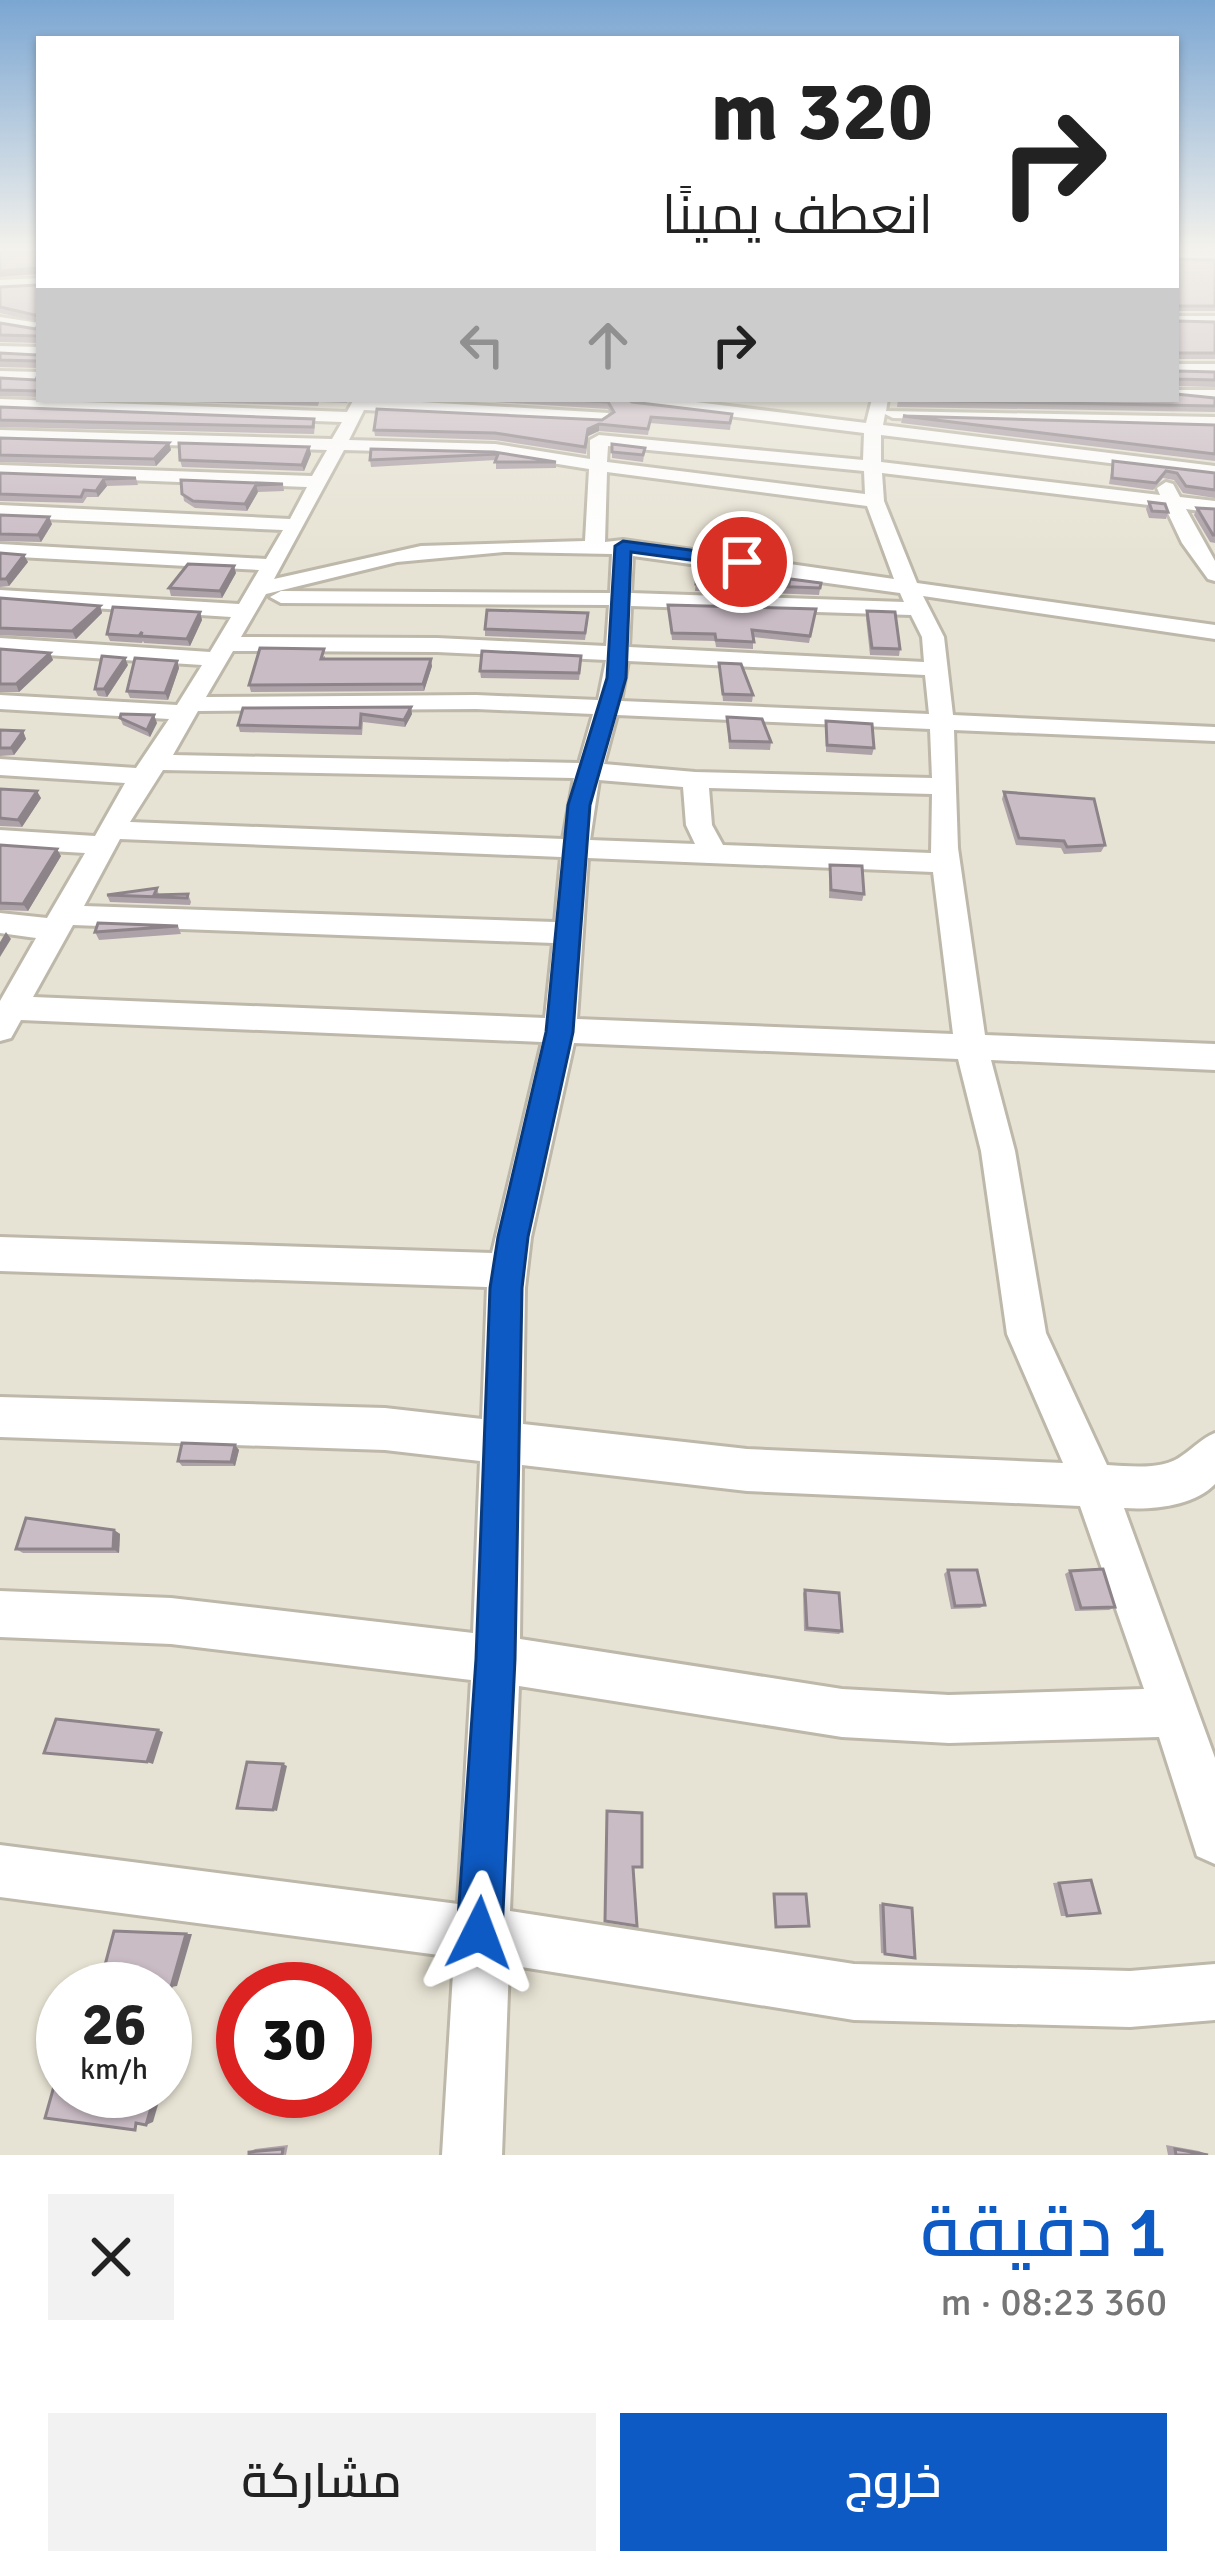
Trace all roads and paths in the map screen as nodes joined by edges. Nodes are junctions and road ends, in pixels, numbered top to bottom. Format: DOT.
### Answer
graph roads {
  1 [pos="1179,369"];
  2 [pos="1215,369"];
  3 [pos="0,376"];
  4 [pos="36,377"];
  5 [pos="1179,395"];
  6 [pos="1215,395"];
  7 [pos="681,402"];
  8 [pos="1116,402"];
  9 [pos="97,403"];
  10 [pos="0,404"];
  11 [pos="358,407"];
  12 [pos="604,408"];
  13 [pos="878,414"];
  14 [pos="1215,422"];
  15 [pos="1128,423"];
  16 [pos="0,435"];
  17 [pos="79,437"];
  18 [pos="599,440"];
  19 [pos="339,447"];
  20 [pos="1151,462"];
  21 [pos="596,463"];
  22 [pos="871,468"];
  23 [pos="0,470"];
  24 [pos="1215,471"];
  25 [pos="56,472"];
  26 [pos="319,482"];
  27 [pos="875,500"];
  28 [pos="1174,502"];
  29 [pos="1215,507"];
  30 [pos="11,512"];
  31 [pos="296,525"];
  32 [pos="0,538"];
  33 [pos="595,545"];
  34 [pos="623,546"];
  35 [pos="0,550"];
  36 [pos="272,565"];
  37 [pos="1215,575"];
  38 [pos="0,596"];
  39 [pos="915,598"];
  40 [pos="621,599"];
  41 [pos="252,600"];
  42 [pos="1215,632"];
  43 [pos="0,645"];
  44 [pos="220,651"];
  45 [pos="619,653"];
  46 [pos="935,669"];
  47 [pos="0,702"];
  48 [pos="609,708"];
  49 [pos="186,709"];
  50 [pos="941,723"];
  51 [pos="1215,734"];
  52 [pos="0,767"];
  53 [pos="149,769"];
  54 [pos="590,771"];
  55 [pos="695,780"];
  56 [pos="945,786"];
  57 [pos="111,838"];
  58 [pos="0,839"];
  59 [pos="572,848"];
  60 [pos="712,851"];
  61 [pos="946,863"];
  62 [pos="62,922"];
  63 [pos="0,923"];
  64 [pos="569,933"];
  65 [pos="4,1022"];
  66 [pos="560,1032"];
  67 [pos="971,1046"];
  68 [pos="1215,1057"];
  69 [pos="0,1254"];
  70 [pos="508,1271"];
  71 [pos="0,1417"];
  72 [pos="500,1445"];
  73 [pos="1215,1454"];
  74 [pos="1095,1487"];
  75 [pos="0,1615"];
  76 [pos="496,1659"];
  77 [pos="1176,1712"];
  78 [pos="1215,1838"];
  79 [pos="0,1871"];
  80 [pos="479,1933"];
  81 [pos="1215,1992"];
  82 [pos="472,2155"];
  1 -- 2 [label="street"];
  3 -- 4 [label="street"];
  5 -- 6 [label="street"];
  7 -- 13 [label="street"];
  8 -- 15 [label="street"];
  9 -- 10 [label="street"];
  9 -- 11 [label="street"];
  9 -- 17 [label="street"];
  11 -- 12 [label="street"];
  11 -- 19 [label="street"];
  12 -- 18 [label="street"];
  13 -- 15 [label="street"];
  13 -- 20 [label="street"];
  13 -- 22 [label="street"];
  14 -- 15 [label="street"];
  15 -- 20 [label="street"];
  16 -- 17 [label="street"];
  17 -- 19 [label="street"];
  17 -- 25 [label="street"];
  18 -- 21 [label="street"];
  18 -- 22 [label="street"];
  19 -- 21 [label="street"];
  19 -- 26 [label="street"];
  20 -- 24 [label="street"];
  20 -- 28 [label="street"];
  21 -- 27 [label="street"];
  21 -- 33 [label="street"];
  22 -- 27 [label="street"];
  22 -- 28 [label="street"];
  23 -- 25 [label="street"];
  25 -- 26 [label="street"];
  25 -- 30 [label="street"];
  26 -- 31 [label="street"];
  27 -- 39 [label="street"];
  28 -- 29 [label="street"];
  28 -- 37 [label="street"];
  30 -- 31 [label="street"];
  30 -- 32 [label="street"];
  31 -- 36 [label="street"];
  33 -- 34 [label="street"];
  33 -- 41 [label="street"];
  34 -- 39 [label="street"];
  34 -- 40 [label="street"];
  35 -- 36 [label="street"];
  36 -- 41 [label="street"];
  38 -- 41 [label="street"];
  39 -- 40 [label="street"];
  39 -- 42 [label="street"];
  39 -- 46 [label="street"];
  40 -- 41 [label="street"];
  40 -- 45 [label="street"];
  41 -- 44 [label="street"];
  43 -- 44 [label="street"];
  44 -- 45 [label="street"];
  44 -- 49 [label="street"];
  45 -- 46 [label="street"];
  45 -- 48 [label="street"];
  46 -- 50 [label="street"];
  47 -- 49 [label="street"];
  48 -- 49 [label="street"];
  48 -- 50 [label="street"];
  48 -- 54 [label="street"];
  49 -- 53 [label="street"];
  50 -- 51 [label="street"];
  50 -- 56 [label="street"];
  52 -- 53 [label="street"];
  53 -- 54 [label="street"];
  53 -- 57 [label="street"];
  54 -- 55 [label="street"];
  54 -- 59 [label="street"];
  55 -- 56 [label="street"];
  55 -- 60 [label="street"];
  56 -- 61 [label="street"];
  57 -- 58 [label="street"];
  57 -- 59 [label="street"];
  57 -- 62 [label="street"];
  59 -- 60 [label="street"];
  59 -- 64 [label="street"];
  60 -- 61 [label="street"];
  61 -- 67 [label="street"];
  62 -- 63 [label="street"];
  62 -- 64 [label="street"];
  62 -- 65 [label="street"];
  64 -- 66 [label="street"];
  65 -- 66 [label="street"];
  66 -- 67 [label="street"];
  66 -- 70 [label="street"];
  67 -- 68 [label="street"];
  67 -- 74 [label="street"];
  69 -- 70 [label="street"];
  70 -- 72 [label="street"];
  71 -- 72 [label="street"];
  72 -- 74 [label="street"];
  72 -- 76 [label="street"];
  73 -- 74 [label="street"];
  74 -- 77 [label="street"];
  75 -- 76 [label="street"];
  76 -- 77 [label="street"];
  76 -- 80 [label="street"];
  77 -- 78 [label="street"];
  79 -- 80 [label="street"];
  80 -- 81 [label="street"];
  80 -- 82 [label="street"];
}
